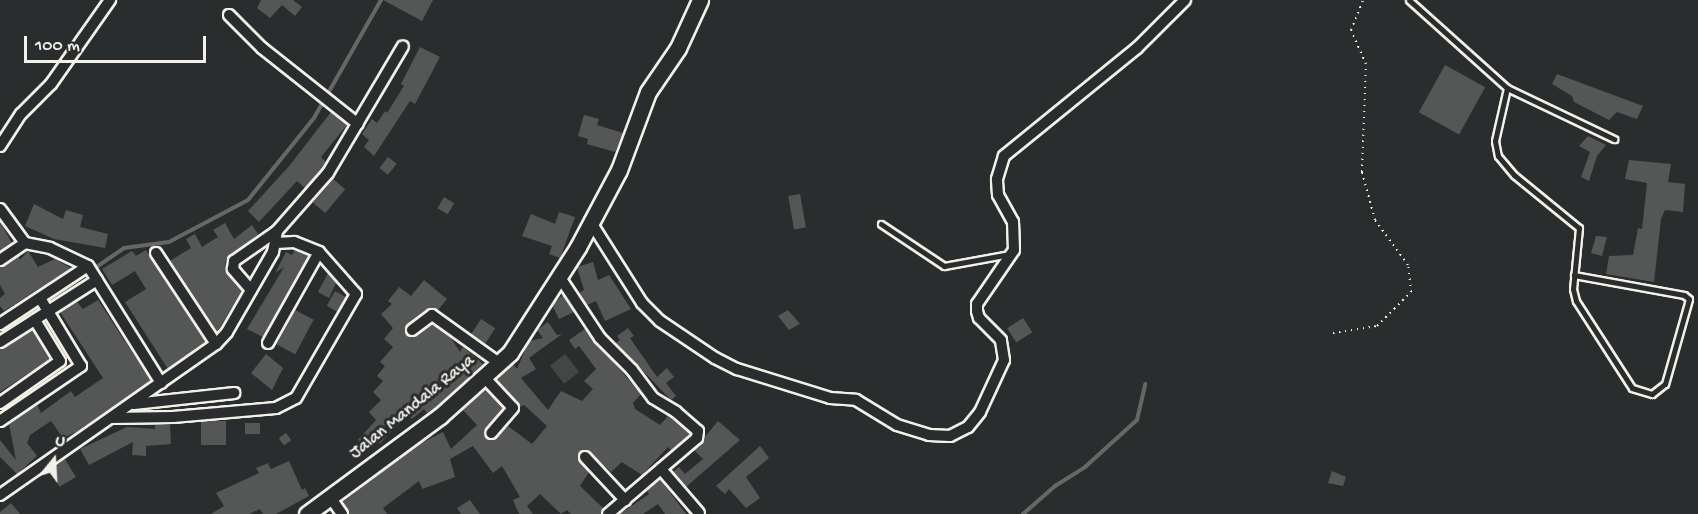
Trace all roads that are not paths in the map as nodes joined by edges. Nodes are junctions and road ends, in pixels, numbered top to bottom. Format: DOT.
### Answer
graph roads {
  1 [pos="110,0"];
  2 [pos="700,0"];
  3 [pos="1185,0"];
  4 [pos="1410,0"];
  5 [pos="229,15"];
  6 [pos="403,46"];
  7 [pos="1507,88"];
  8 [pos="358,124"];
  9 [pos="1614,139"];
  10 [pos="0,146"];
  11 [pos="0,209"];
  12 [pos="590,221"];
  13 [pos="881,224"];
  14 [pos="277,231"];
  15 [pos="25,243"];
  16 [pos="276,243"];
  17 [pos="156,252"];
  18 [pos="319,252"];
  19 [pos="1012,254"];
  20 [pos="988,258"];
  21 [pos="0,260"];
  22 [pos="1006,265"];
  23 [pos="88,266"];
  24 [pos="1574,275"];
  25 [pos="559,276"];
  26 [pos="97,280"];
  27 [pos="251,290"];
  28 [pos="40,298"];
  29 [pos="49,310"];
  30 [pos="35,320"];
  31 [pos="0,324"];
  32 [pos="412,330"];
  33 [pos="0,342"];
  34 [pos="216,344"];
  35 [pos="268,344"];
  36 [pos="499,363"];
  37 [pos="484,377"];
  38 [pos="161,383"];
  39 [pos="234,393"];
  40 [pos="0,403"];
  41 [pos="130,404"];
  42 [pos="112,418"];
  43 [pos="0,421"];
  44 [pos="491,433"];
  45 [pos="585,457"];
  46 [pos="661,469"];
  47 [pos="0,495"];
  48 [pos="330,497"];
  49 [pos="625,500"];
  50 [pos="699,513"];
  51 [pos="307,514"];
  52 [pos="342,514"];
  53 [pos="608,514"];
  1 -- 10 [label="street"];
  2 -- 12 [label="street, Jalan Mandala Raya"];
  3 -- 19 [label="street"];
  4 -- 7 [label="lane"];
  5 -- 8 [label="street"];
  6 -- 8 [label="street"];
  7 -- 9 [label="lane"];
  7 -- 24 [label="lane"];
  8 -- 14 [label="street"];
  11 -- 15 [label="street"];
  12 -- 22 [label="street"];
  12 -- 25 [label="street, Jalan Mandala Raya"];
  13 -- 20 [label="lane"];
  14 -- 16 [label="street"];
  14 -- 27 [label="street"];
  15 -- 21 [label="street"];
  15 -- 23 [label="street"];
  16 -- 18 [label="street"];
  16 -- 27 [label="street"];
  17 -- 34 [label="street"];
  18 -- 35 [label="street"];
  18 -- 42 [label="street"];
  19 -- 20 [label="lane"];
  19 -- 22 [label="street"];
  20 -- 22 [label="lane"];
  23 -- 26 [label="street"];
  23 -- 28 [label="street"];
  24 -- 24 [label="lane"];
  25 -- 36 [label="street, Jalan Mandala Raya"];
  25 -- 46 [label="street"];
  26 -- 29 [label="street"];
  26 -- 38 [label="street"];
  27 -- 34 [label="street"];
  28 -- 29 [label="street"];
  28 -- 31 [label="street"];
  29 -- 30 [label="street"];
  29 -- 43 [label="street"];
  30 -- 33 [label="street"];
  30 -- 40 [label="street"];
  32 -- 36 [label="street"];
  34 -- 38 [label="street"];
  36 -- 37 [label="street, Jalan Mandala Raya"];
  37 -- 44 [label="street"];
  37 -- 48 [label="street, Jalan Mandala Raya"];
  38 -- 41 [label="street"];
  39 -- 41 [label="street"];
  41 -- 42 [label="street"];
  42 -- 47 [label="street"];
  45 -- 49 [label="street"];
  46 -- 49 [label="street"];
  46 -- 50 [label="street"];
  48 -- 51 [label="street, Jalan Mandala Raya"];
  48 -- 52 [label="street"];
  49 -- 53 [label="street"];
}
